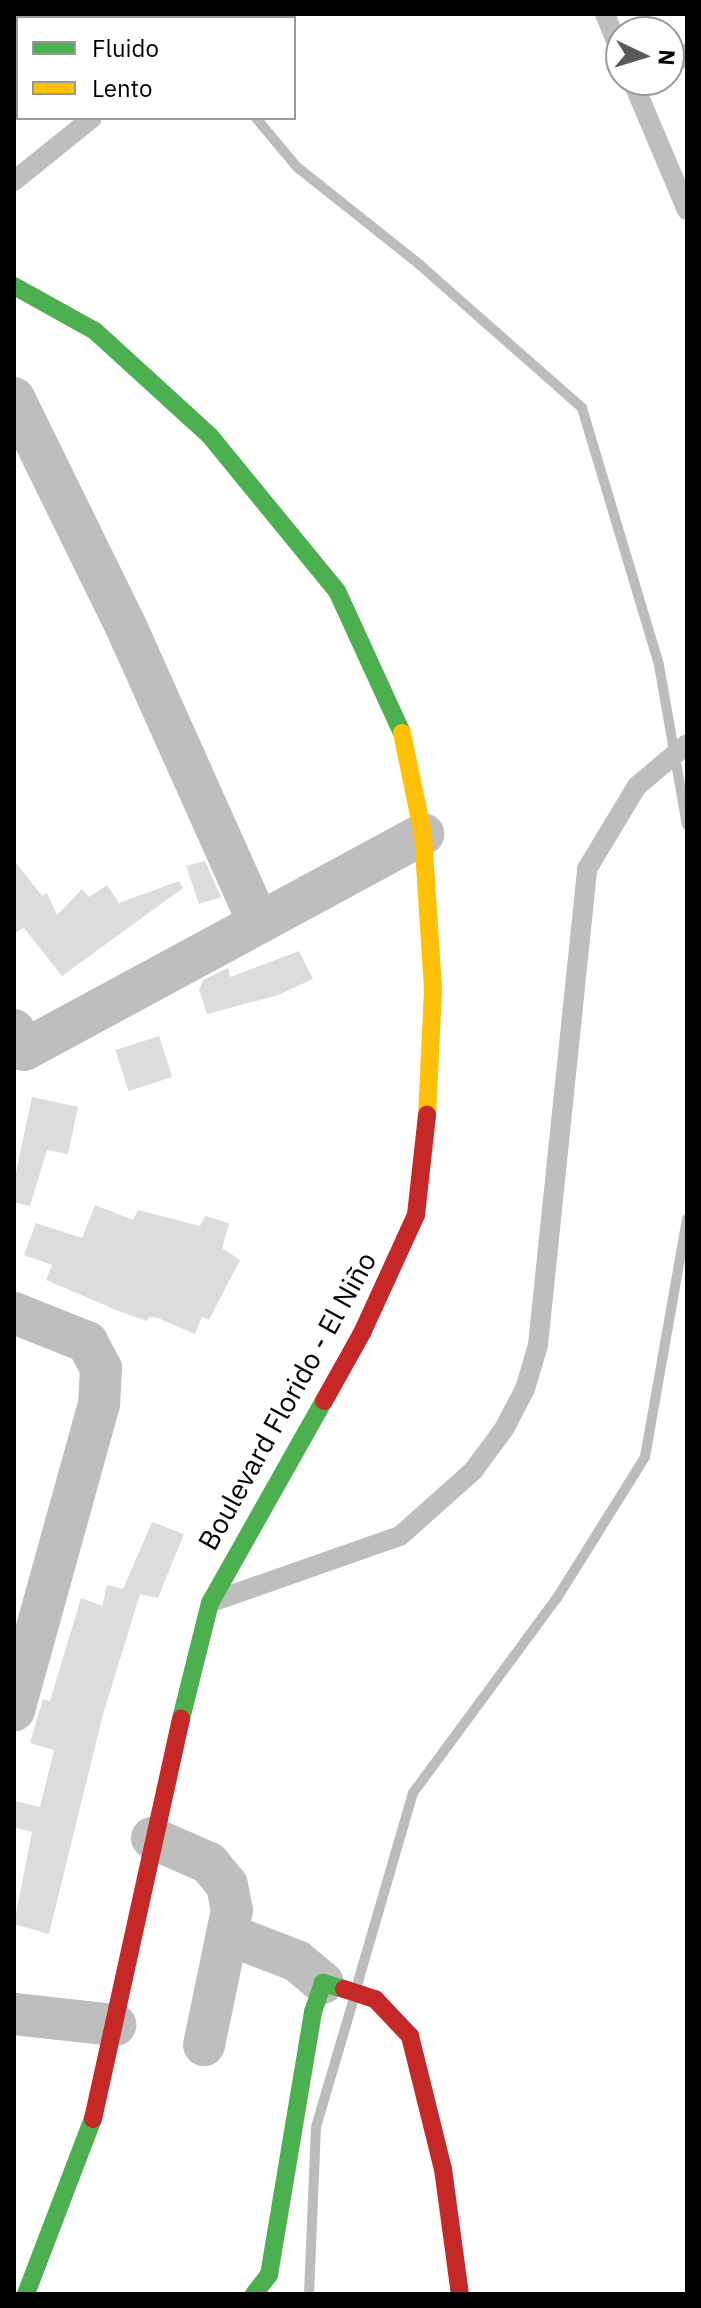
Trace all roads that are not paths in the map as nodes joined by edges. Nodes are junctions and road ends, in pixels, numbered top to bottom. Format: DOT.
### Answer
graph roads {
  1 [pos="643,96"];
  2 [pos="90,120"];
  3 [pos="14,181"];
  4 [pos="687,210"];
  5 [pos="14,286"];
  6 [pos="14,398"];
  7 [pos="687,744"];
  8 [pos="423,834"];
  9 [pos="257,919"];
  10 [pos="19,1040"];
  11 [pos="14,1313"];
  12 [pos="210,1603"];
  13 [pos="14,1710"];
  14 [pos="152,1838"];
  15 [pos="227,1934"];
  16 [pos="323,1983"];
  17 [pos="14,2014"];
  18 [pos="115,2025"];
  19 [pos="204,2045"];
  20 [pos="26,2294"];
  21 [pos="254,2294"];
  22 [pos="460,2294"];
  1 -- 4 [label="lane"];
  2 -- 3 [label="lane"];
  5 -- 8 [label="main road, Boulevard Florido - El Niño"];
  6 -- 9 [label="street"];
  7 -- 12 [label="lane"];
  8 -- 9 [label="street"];
  8 -- 12 [label="main road, Boulevard Florido - El Niño"];
  9 -- 10 [label="street"];
  11 -- 13 [label="street"];
  12 -- 14 [label="main road, Boulevard Florido - El Niño"];
  14 -- 15 [label="street"];
  14 -- 18 [label="main road, Boulevard Florido - El Niño"];
  15 -- 16 [label="street"];
  15 -- 19 [label="street"];
  16 -- 21 [label="main road"];
  16 -- 22 [label="main road"];
  17 -- 18 [label="street"];
  18 -- 20 [label="main road, Boulevard Florido - El Niño"];
}
